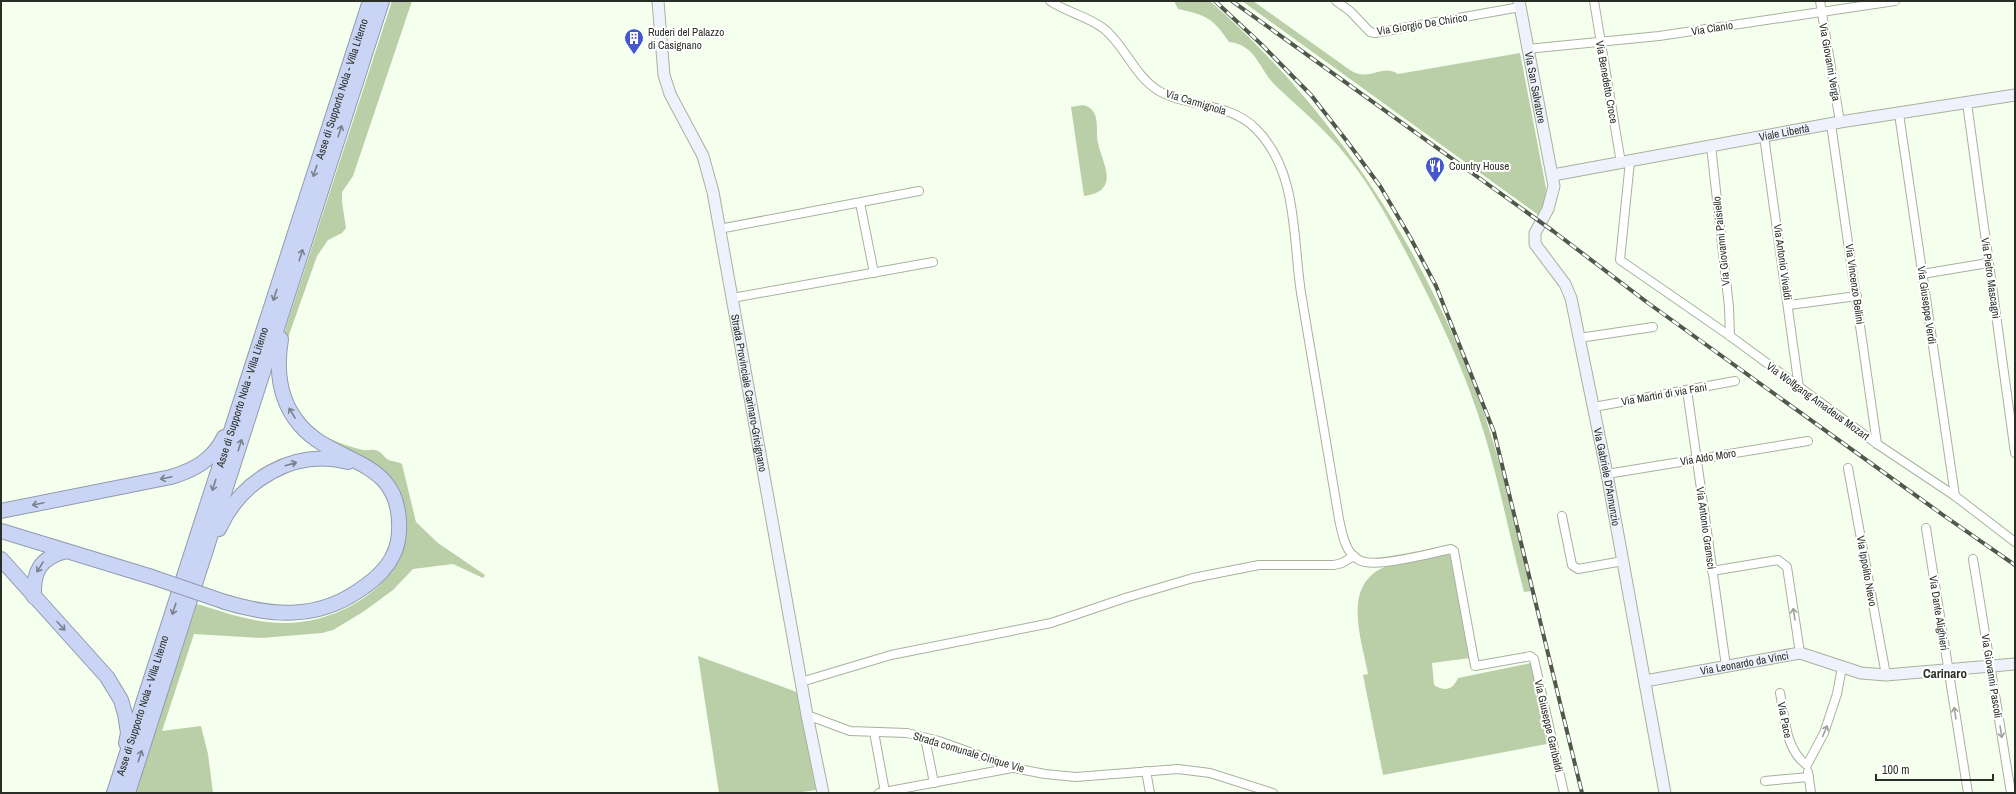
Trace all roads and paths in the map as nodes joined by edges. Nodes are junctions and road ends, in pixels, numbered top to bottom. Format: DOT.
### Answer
graph roads {
  1 [pos="370,1"];
  2 [pos="382,1"];
  3 [pos="658,1"];
  4 [pos="1050,1"];
  5 [pos="1336,1"];
  6 [pos="1594,1"];
  7 [pos="1820,1"];
  8 [pos="1895,1"];
  9 [pos="1519,4"];
  10 [pos="1821,12"];
  11 [pos="1601,42"];
  12 [pos="1528,49"];
  13 [pos="2015,95"];
  14 [pos="1967,103"];
  15 [pos="1899,114"];
  16 [pos="1835,123"];
  17 [pos="1764,136"];
  18 [pos="1711,146"];
  19 [pos="1626,162"];
  20 [pos="1553,175"];
  21 [pos="920,192"];
  22 [pos="860,202"];
  23 [pos="720,229"];
  24 [pos="1620,260"];
  25 [pos="933,262"];
  26 [pos="1988,263"];
  27 [pos="874,273"];
  28 [pos="1922,274"];
  29 [pos="1857,296"];
  30 [pos="287,297"];
  31 [pos="732,298"];
  32 [pos="1789,305"];
  33 [pos="1653,327"];
  34 [pos="1730,336"];
  35 [pos="1579,338"];
  36 [pos="257,353"];
  37 [pos="1735,381"];
  38 [pos="1799,388"];
  39 [pos="1687,390"];
  40 [pos="1594,407"];
  41 [pos="1808,441"];
  42 [pos="1877,444"];
  43 [pos="2015,453"];
  44 [pos="1697,459"];
  45 [pos="368,467"];
  46 [pos="1848,468"];
  47 [pos="1607,474"];
  48 [pos="1955,496"];
  49 [pos="1,512"];
  50 [pos="1562,516"];
  51 [pos="1926,528"];
  52 [pos="1,531"];
  53 [pos="2015,542"];
  54 [pos="66,551"];
  55 [pos="1354,556"];
  56 [pos="1,559"];
  57 [pos="1973,559"];
  58 [pos="1623,561"];
  59 [pos="1712,571"];
  60 [pos="198,575"];
  61 [pos="34,597"];
  62 [pos="1800,653"];
  63 [pos="2015,664"];
  64 [pos="1726,666"];
  65 [pos="1991,666"];
  66 [pos="1842,667"];
  67 [pos="1948,670"];
  68 [pos="1886,675"];
  69 [pos="1645,681"];
  70 [pos="801,682"];
  71 [pos="1780,693"];
  72 [pos="807,715"];
  73 [pos="874,732"];
  74 [pos="926,738"];
  75 [pos="1807,765"];
  76 [pos="1014,768"];
  77 [pos="1146,771"];
  78 [pos="1809,777"];
  79 [pos="1765,781"];
  80 [pos="934,783"];
  81 [pos="117,786"];
  82 [pos="882,792"];
  83 [pos="128,793"];
  84 [pos="823,793"];
  85 [pos="1150,793"];
  86 [pos="1273,793"];
  87 [pos="1564,793"];
  88 [pos="1665,793"];
  89 [pos="1811,793"];
  90 [pos="1968,793"];
  91 [pos="2011,793"];
  1 -- 36 [label="highway, Asse di Supporto Nola - Villa Literno, one-way"];
  30 -- 2 [label="highway, Asse di Supporto Nola - Villa Literno, one-way"];
  3 -- 23 [label="street, Strada Provinciale Carinaro-Gricignano"];
  4 -- 55 [label="street, Via Carmignola"];
  5 -- 9 [label="street, Via Giorgio De Chirico"];
  6 -- 11 [label="street, Via Benedetto Croce"];
  7 -- 10 [label="street, Via Giovanni Verga"];
  8 -- 10 [label="street, Via Clanio"];
  9 -- 12 [label="street, Via San Salvatore"];
  10 -- 11 [label="street, Via Clanio"];
  10 -- 16 [label="street, Via Giovanni Verga"];
  11 -- 12 [label="street, Via Clanio"];
  11 -- 19 [label="street, Via Benedetto Croce"];
  12 -- 20 [label="street, Via San Salvatore"];
  13 -- 14 [label="street, Viale Libertà"];
  14 -- 15 [label="street, Viale Libertà"];
  14 -- 26 [label="street, Via Pietro Mascagni"];
  15 -- 16 [label="street, Viale Libertà"];
  15 -- 28 [label="street, Via Giuseppe Verdi"];
  16 -- 17 [label="street, Viale Libertà"];
  16 -- 29 [label="street, Via Vincenzo Bellini"];
  17 -- 18 [label="street, Viale Libertà"];
  17 -- 32 [label="street, Via Antonio Vivaldi"];
  18 -- 19 [label="street, Viale Libertà"];
  18 -- 34 [label="street, Via Giovanni Paisiello"];
  19 -- 20 [label="street, Viale Libertà"];
  19 -- 24 [label="street, Via Benedetto Croce"];
  20 -- 35 [label="street, Via Gabriele D'Annunzio"];
  21 -- 22 [label="street"];
  22 -- 23 [label="street"];
  22 -- 27 [label="street"];
  23 -- 31 [label="street, Strada Provinciale Carinaro-Gricignano"];
  24 -- 34 [label="street, Via Wolfgang Amadeus Mozart"];
  25 -- 27 [label="street"];
  26 -- 28 [label="street"];
  26 -- 43 [label="street, Via Pietro Mascagni"];
  27 -- 31 [label="street"];
  28 -- 48 [label="street, Via Giuseppe Verdi"];
  29 -- 32 [label="street"];
  29 -- 42 [label="street, Via Vincenzo Bellini"];
  45 -- 30 [label="highway, one-way"];
  60 -- 30 [label="highway, Asse di Supporto Nola - Villa Literno, one-way"];
  31 -- 70 [label="street, Strada Provinciale Carinaro-Gricignano"];
  32 -- 38 [label="street, Via Antonio Vivaldi"];
  33 -- 35 [label="street"];
  34 -- 38 [label="street, Via Wolfgang Amadeus Mozart"];
  35 -- 40 [label="street, Via Gabriele D'Annunzio"];
  36 -- 49 [label="highway, one-way"];
  36 -- 81 [label="highway, Asse di Supporto Nola - Villa Literno, one-way"];
  37 -- 39 [label="street, Via Martiri di via Fani"];
  38 -- 42 [label="street, Via Wolfgang Amadeus Mozart"];
  39 -- 40 [label="street, Via Martiri di via Fani"];
  39 -- 44 [label="street, Via Antonio Gramsci"];
  40 -- 47 [label="street, Via Gabriele D'Annunzio"];
  41 -- 44 [label="street, Via Aldo Moro"];
  42 -- 48 [label="street, Via Wolfgang Amadeus Mozart"];
  44 -- 47 [label="street, Via Aldo Moro"];
  44 -- 59 [label="street, Via Antonio Gramsci"];
  45 -- 54 [label="highway, bridge"];
  60 -- 45 [label="highway, one-way"];
  46 -- 68 [label="street, Via Ippolito Nievo"];
  47 -- 58 [label="street, Via Gabriele D'Annunzio"];
  48 -- 53 [label="street, Via Wolfgang Amadeus Mozart"];
  50 -- 58 [label="street"];
  51 -- 67 [label="street, Via Dante Alighieri"];
  52 -- 54 [label="highway"];
  54 -- 61 [label="highway, one-way"];
  55 -- 70 [label="street"];
  55 -- 87 [label="street, Via Giuseppe Garibaldi"];
  56 -- 61 [label="highway"];
  57 -- 65 [label="street, Via Giovanni Pascoli"];
  58 -- 69 [label="street, Via Gabriele D'Annunzio"];
  62 -- 59 [label="street, one-way"];
  59 -- 64 [label="street, Via Antonio Gramsci"];
  83 -- 60 [label="highway, Asse di Supporto Nola - Villa Literno, one-way"];
  61 -- 81 [label="highway, one-way"];
  62 -- 64 [label="street, Via Leonardo da Vinci"];
  62 -- 66 [label="street, Via Leonardo da Vinci"];
  63 -- 65 [label="street, Via Leonardo da Vinci"];
  64 -- 69 [label="street, Via Leonardo da Vinci"];
  65 -- 67 [label="street, Via Leonardo da Vinci"];
  65 -- 91 [label="street, Via Giovanni Pascoli, one-way"];
  66 -- 68 [label="street, Via Leonardo da Vinci"];
  75 -- 66 [label="street, one-way"];
  67 -- 68 [label="street, Via Leonardo da Vinci"];
  90 -- 67 [label="street, Via Dante Alighieri, one-way"];
  69 -- 88 [label="street, Via Gabriele D'Annunzio"];
  70 -- 72 [label="street, Strada Provinciale Carinaro-Gricignano"];
  71 -- 75 [label="street, Via Pace"];
  72 -- 73 [label="street, Strada comunale Cinque Vie"];
  72 -- 84 [label="street, Strada Provinciale Carinaro-Gricignano"];
  73 -- 74 [label="street, Strada comunale Cinque Vie"];
  73 -- 82 [label="street"];
  74 -- 76 [label="street, Strada comunale Cinque Vie"];
  74 -- 80 [label="street"];
  75 -- 78 [label="street"];
  76 -- 77 [label="street, Strada comunale Cinque Vie"];
  76 -- 80 [label="street"];
  77 -- 85 [label="street"];
  77 -- 86 [label="street, Strada comunale Cinque Vie"];
  78 -- 79 [label="street"];
  78 -- 89 [label="street"];
  80 -- 82 [label="street"];
}
